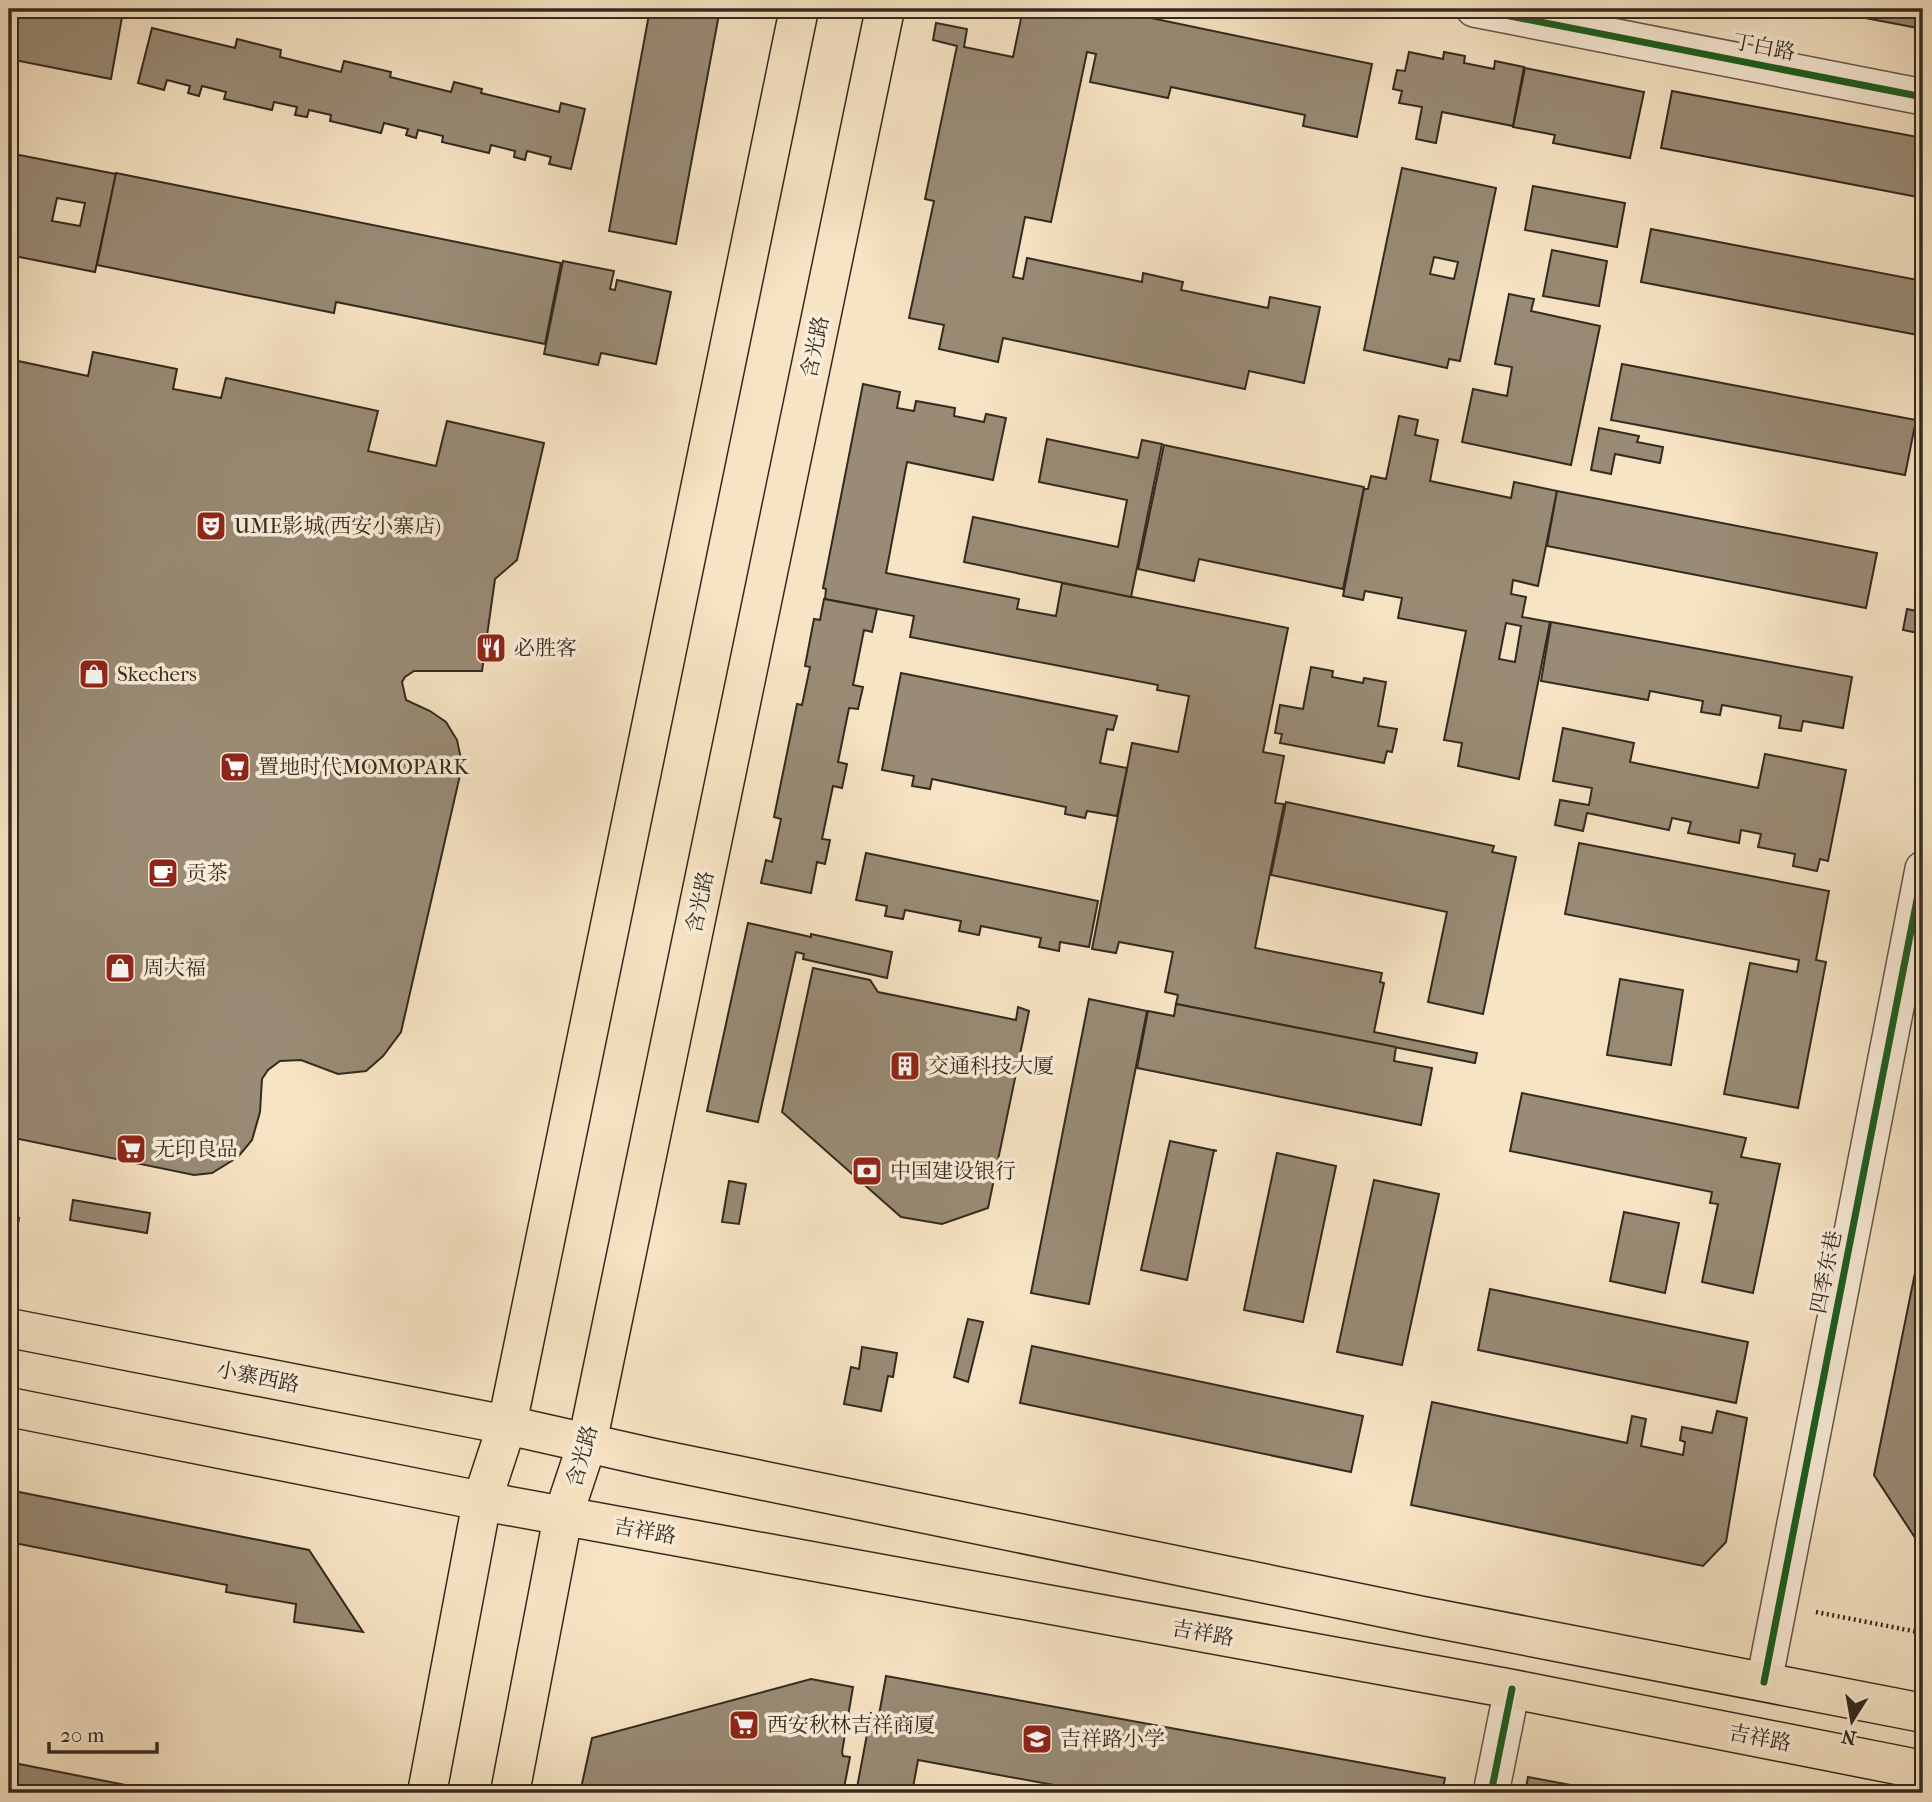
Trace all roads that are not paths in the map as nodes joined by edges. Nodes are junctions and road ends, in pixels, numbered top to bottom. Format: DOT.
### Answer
graph roads {
  1 [pos="799,9"];
  2 [pos="885,9"];
  3 [pos="1474,9"];
  4 [pos="1582,19"];
  5 [pos="1923,97"];
  6 [pos="1923,869"];
  7 [pos="9,1328"];
  8 [pos="9,1407"];
  9 [pos="507,1425"];
  10 [pos="587,1444"];
  11 [pos="482,1501"];
  12 [pos="563,1516"];
  13 [pos="1764,1682"];
  14 [pos="1513,1689"];
  15 [pos="1923,1713"];
  16 [pos="1923,1770"];
  17 [pos="427,1793"];
  18 [pos="510,1793"];
  19 [pos="1491,1793"];
  1 -- 9 [label="main road"];
  2 -- 10 [label="main road, 含光路"];
  3 -- 4 [label="street, 丁白路"];
  4 -- 5 [label="street, 丁白路"];
  6 -- 13 [label="street, 四季东巷"];
  7 -- 9 [label="main road, 小寨西路"];
  8 -- 11 [label="main road"];
  9 -- 10 [label="main road"];
  9 -- 11 [label="main road"];
  10 -- 12 [label="main road, 含光路"];
  10 -- 13 [label="main road"];
  11 -- 12 [label="main road, 吉祥路"];
  11 -- 17 [label="main road"];
  12 -- 14 [label="main road, 吉祥路"];
  12 -- 18 [label="main road, 含光路"];
  13 -- 15 [label="main road"];
  14 -- 16 [label="main road, 吉祥路"];
  14 -- 19 [label="street"];
}
